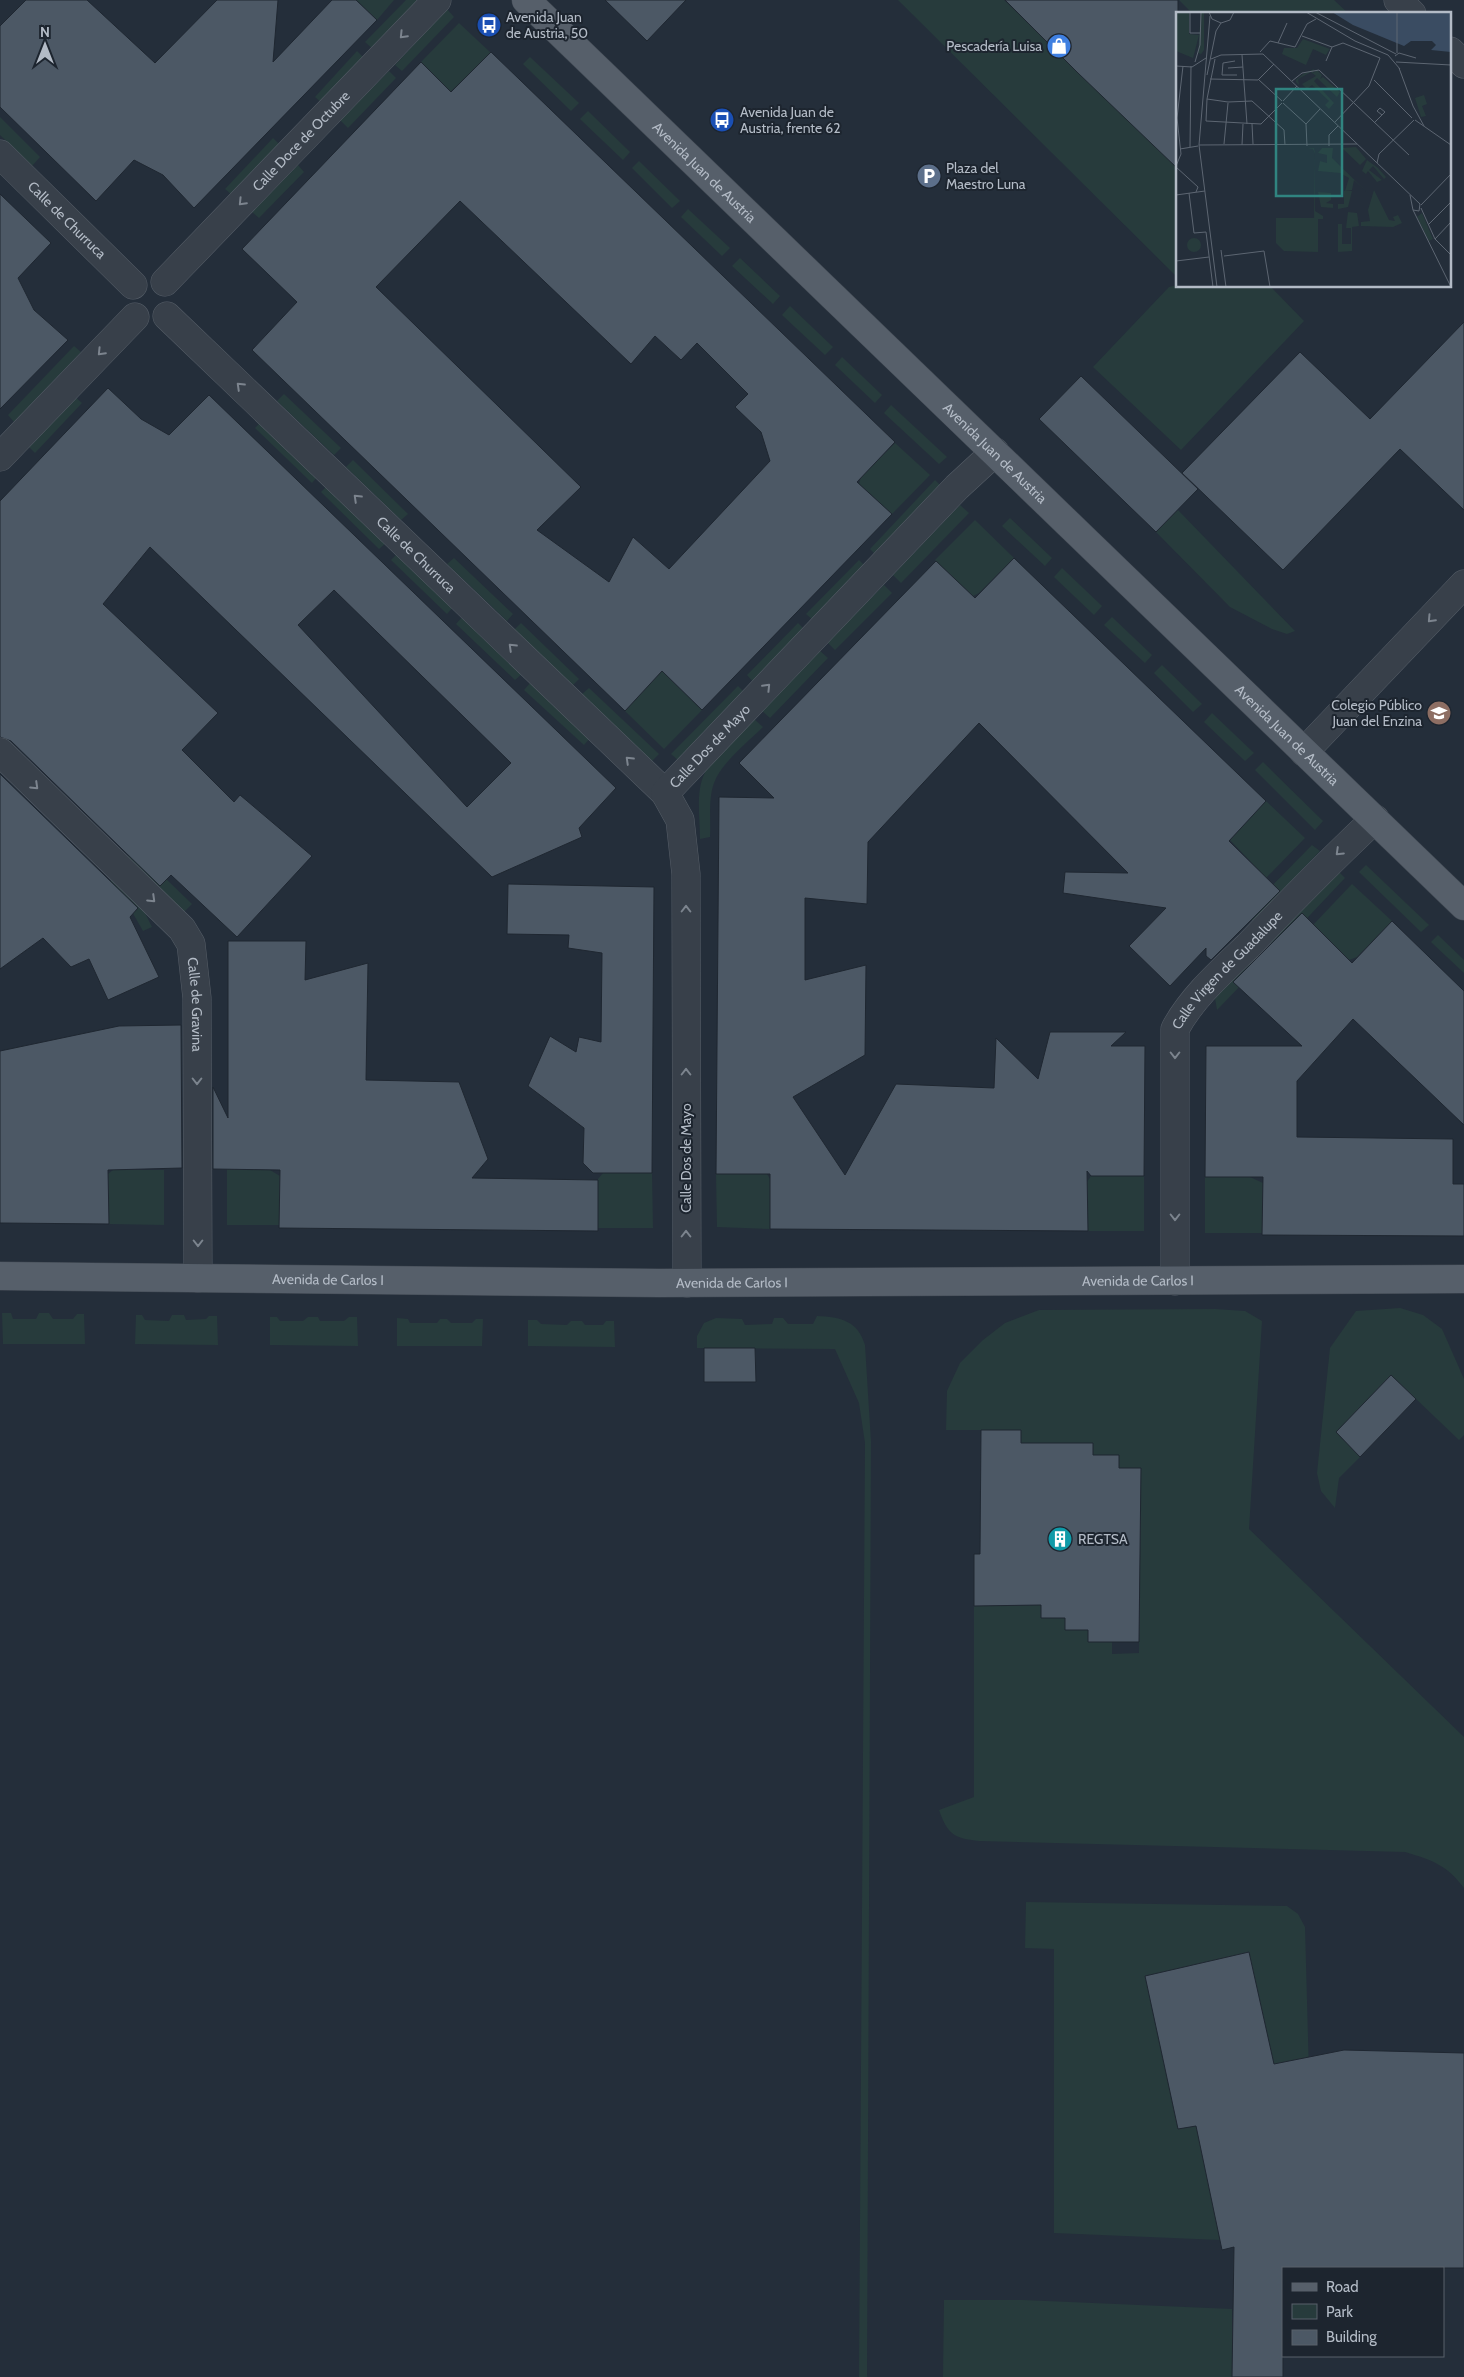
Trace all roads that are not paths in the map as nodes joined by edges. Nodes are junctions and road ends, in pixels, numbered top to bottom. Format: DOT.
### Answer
graph roads {
  1 [pos="437,0"];
  2 [pos="526,0"];
  3 [pos="1398,0"];
  4 [pos="1410,12"];
  5 [pos="1452,53"];
  6 [pos="1464,64"];
  7 [pos="0,154"];
  8 [pos="165,282"];
  9 [pos="133,285"];
  10 [pos="167,316"];
  11 [pos="135,317"];
  12 [pos="995,452"];
  13 [pos="0,457"];
  14 [pos="1464,584"];
  15 [pos="0,752"];
  16 [pos="1304,752"];
  17 [pos="665,793"];
  18 [pos="1375,819"];
  19 [pos="1464,906"];
  20 [pos="0,1276"];
  21 [pos="198,1278"];
  22 [pos="1464,1279"];
  23 [pos="1175,1281"];
  24 [pos="687,1283"];
  1 -- 8 [label="street, Calle Doce de Octubre, one-way"];
  2 -- 12 [label="main road, Avenida Juan de Austria"];
  3 -- 4 [label="street"];
  5 -- 6 [label="street"];
  7 -- 9 [label="street, Calle de Churruca"];
  8 -- 9 [label="street"];
  8 -- 10 [label="street"];
  9 -- 11 [label="street"];
  10 -- 11 [label="street"];
  17 -- 10 [label="street, Calle de Churruca, one-way"];
  11 -- 13 [label="street, one-way"];
  12 -- 16 [label="main road, Avenida Juan de Austria"];
  17 -- 12 [label="street, Calle Dos de Mayo, one-way"];
  14 -- 16 [label="street, one-way"];
  15 -- 21 [label="street, Calle de Gravina, one-way"];
  16 -- 18 [label="main road, Avenida Juan de Austria"];
  24 -- 17 [label="street, Calle Dos de Mayo, one-way"];
  18 -- 19 [label="main road, Avenida Juan de Austria"];
  18 -- 23 [label="street, Calle Virgen de Guadalupe, one-way"];
  20 -- 21 [label="main road, Avenida de Carlos I"];
  21 -- 24 [label="main road, Avenida de Carlos I"];
  22 -- 23 [label="main road, Avenida de Carlos I"];
  23 -- 24 [label="main road, Avenida de Carlos I"];
}
